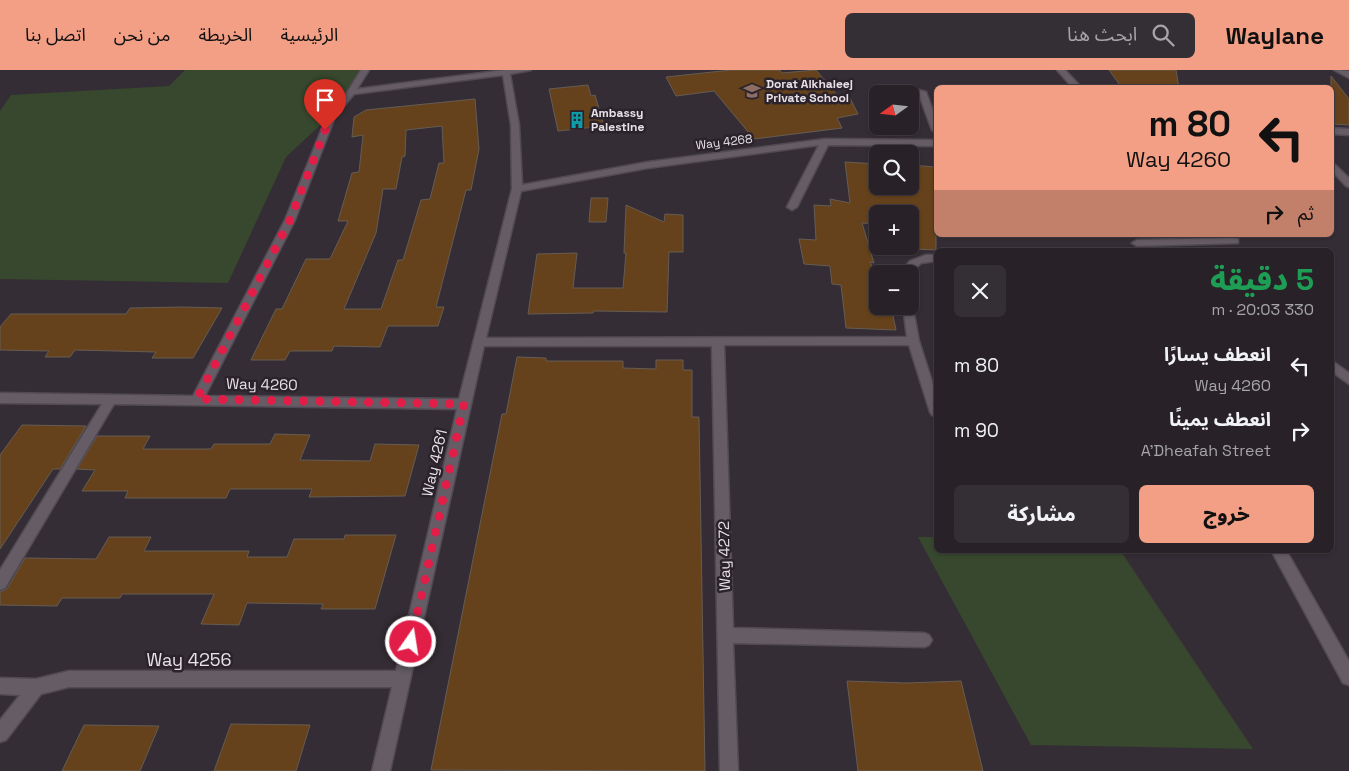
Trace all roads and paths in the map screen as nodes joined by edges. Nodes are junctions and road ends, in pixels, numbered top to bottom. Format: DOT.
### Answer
graph roads {
  1 [pos="365,70"];
  2 [pos="526,70"];
  3 [pos="1061,70"];
  4 [pos="1338,70"];
  5 [pos="506,72"];
  6 [pos="1348,74"];
  7 [pos="1075,85"];
  8 [pos="351,92"];
  9 [pos="922,92"];
  10 [pos="934,125"];
  11 [pos="1334,131"];
  12 [pos="1349,132"];
  13 [pos="825,142"];
  14 [pos="934,143"];
  15 [pos="1334,167"];
  16 [pos="1349,184"];
  17 [pos="517,189"];
  18 [pos="792,207"];
  19 [pos="1234,241"];
  20 [pos="1135,243"];
  21 [pos="934,258"];
  22 [pos="911,265"];
  23 [pos="909,315"];
  24 [pos="718,341"];
  25 [pos="913,341"];
  26 [pos="479,342"];
  27 [pos="1334,367"];
  28 [pos="1349,380"];
  29 [pos="0,398"];
  30 [pos="111,399"];
  31 [pos="197,399"];
  32 [pos="464,404"];
  33 [pos="934,406"];
  34 [pos="1280,553"];
  35 [pos="0,583"];
  36 [pos="726,635"];
  37 [pos="924,640"];
  38 [pos="1349,677"];
  39 [pos="402,679"];
  40 [pos="0,686"];
  41 [pos="36,687"];
  42 [pos="0,734"];
  43 [pos="381,771"];
  44 [pos="729,771"];
  1 -- 8 [label="street"];
  2 -- 5 [label="street"];
  3 -- 7 [label="street"];
  4 -- 6 [label="street"];
  5 -- 8 [label="street"];
  5 -- 17 [label="street, Way 4261"];
  8 -- 31 [label="street"];
  9 -- 10 [label="street"];
  11 -- 12 [label="street"];
  13 -- 14 [label="street, Way 4268"];
  13 -- 17 [label="street, Way 4268"];
  13 -- 18 [label="street"];
  15 -- 16 [label="street"];
  17 -- 26 [label="street, Way 4261"];
  19 -- 20 [label="street"];
  21 -- 22 [label="street"];
  23 -- 25 [label="street"];
  24 -- 25 [label="street"];
  24 -- 26 [label="street"];
  24 -- 36 [label="street, Way 4272"];
  25 -- 33 [label="street"];
  26 -- 32 [label="street, Way 4261"];
  27 -- 28 [label="street"];
  29 -- 30 [label="street, Way 4260"];
  30 -- 31 [label="street, Way 4260"];
  30 -- 35 [label="street"];
  31 -- 32 [label="street, Way 4260"];
  32 -- 39 [label="street, Way 4261"];
  34 -- 38 [label="street"];
  36 -- 37 [label="street"];
  36 -- 44 [label="street, Way 4272"];
  39 -- 41 [label="street, Way 4256"];
  39 -- 43 [label="street, Way 4261"];
  40 -- 41 [label="street, Way 4256"];
  41 -- 42 [label="street"];
}
